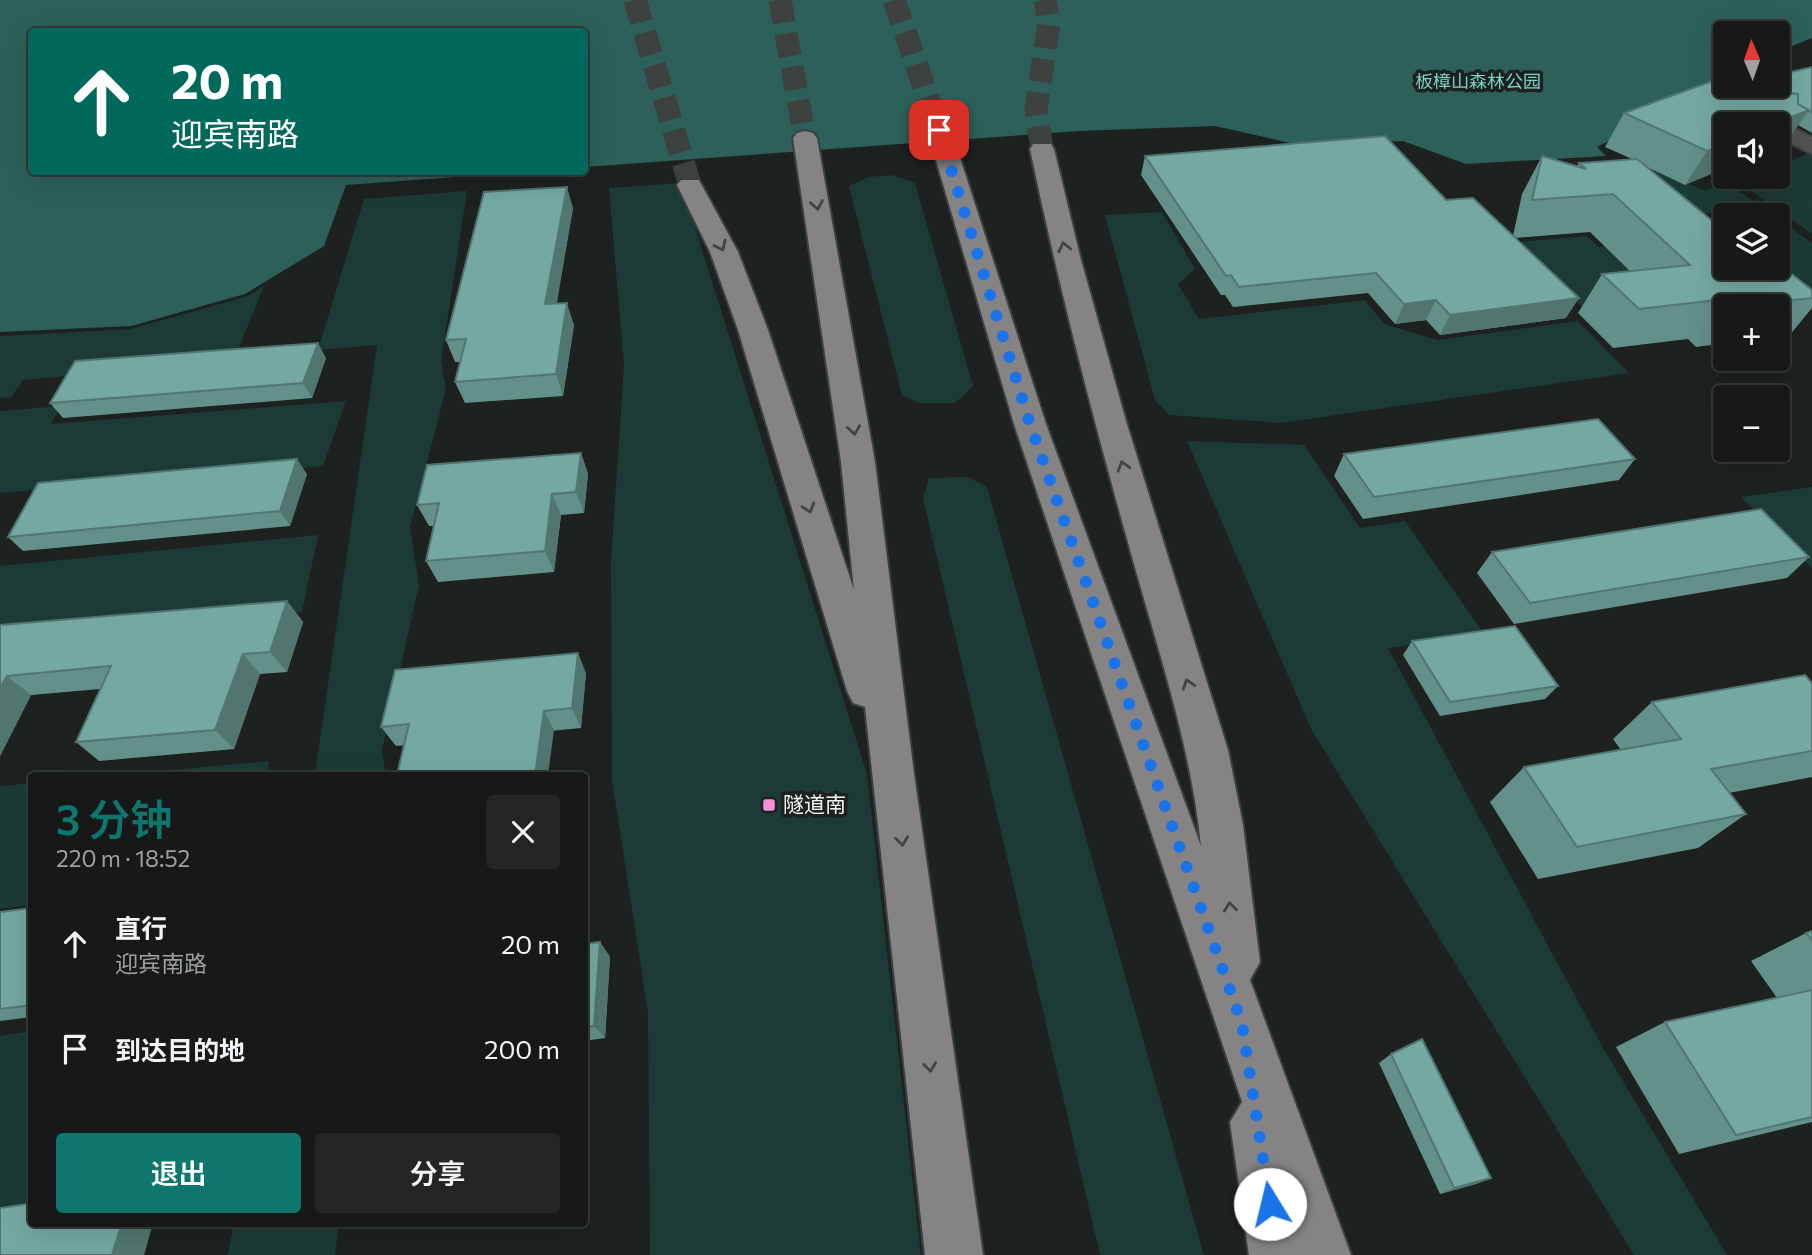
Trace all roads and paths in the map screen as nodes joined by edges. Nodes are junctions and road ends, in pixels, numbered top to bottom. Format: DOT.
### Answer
graph roads {
  1 [pos="939,130"];
  2 [pos="1790,134"];
  3 [pos="805,138"];
  4 [pos="1812,147"];
  5 [pos="1042,149"];
  6 [pos="690,185"];
  7 [pos="893,774"];
  8 [pos="1242,1024"];
  9 [pos="954,1255"];
  10 [pos="1278,1255"];
  11 [pos="1322,1255"];
  1 -- 8 [label="main road"];
  2 -- 4 [label="street"];
  3 -- 7 [label="main road, one-way"];
  8 -- 5 [label="main road, one-way"];
  6 -- 7 [label="main road, one-way"];
  7 -- 9 [label="main road, one-way"];
  8 -- 10 [label="main road"];
  8 -- 11 [label="main road"];
}
